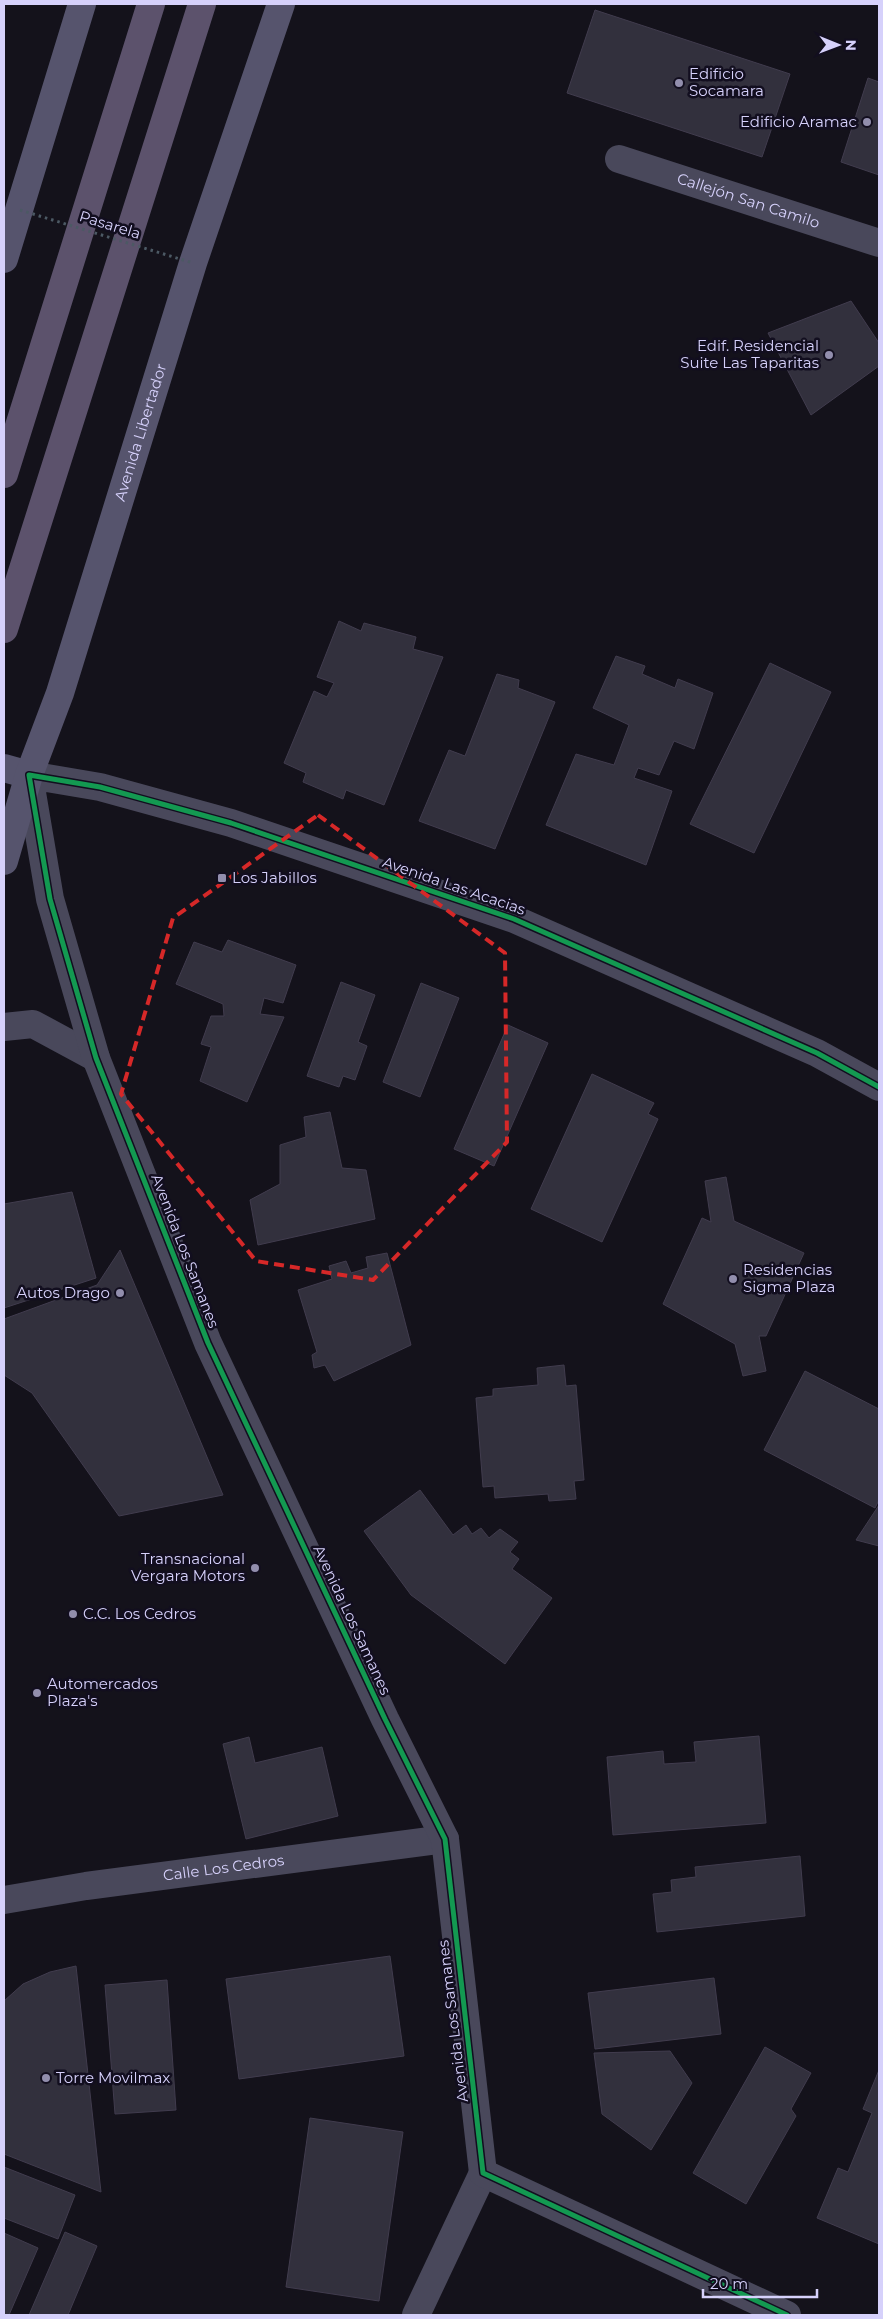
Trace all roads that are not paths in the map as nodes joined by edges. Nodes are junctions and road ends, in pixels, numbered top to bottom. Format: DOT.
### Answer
graph roads {
  1 [pos="82,4"];
  2 [pos="151,4"];
  3 [pos="202,4"];
  4 [pos="281,4"];
  5 [pos="619,159"];
  6 [pos="879,243"];
  7 [pos="4,259"];
  8 [pos="4,474"];
  9 [pos="4,628"];
  10 [pos="17,771"];
  11 [pos="4,861"];
  12 [pos="4,1027"];
  13 [pos="96,1058"];
  14 [pos="879,1087"];
  15 [pos="445,1839"];
  16 [pos="4,1900"];
  17 [pos="483,2173"];
  18 [pos="416,2315"];
  19 [pos="786,2315"];
  1 -- 7 [label="main road"];
  2 -- 8 [label="main road"];
  3 -- 9 [label="main road"];
  4 -- 10 [label="main road, Avenida Libertador"];
  5 -- 6 [label="street, Callejón San Camilo"];
  10 -- 11 [label="main road, Avenida Libertador"];
  10 -- 13 [label="street, Avenida Los Samanes"];
  10 -- 14 [label="street, Avenida Las Acacias"];
  12 -- 13 [label="street"];
  13 -- 15 [label="street, Avenida Los Samanes"];
  15 -- 16 [label="street, Calle Los Cedros"];
  15 -- 17 [label="street, Avenida Los Samanes"];
  17 -- 18 [label="street"];
  17 -- 19 [label="street"];
}
